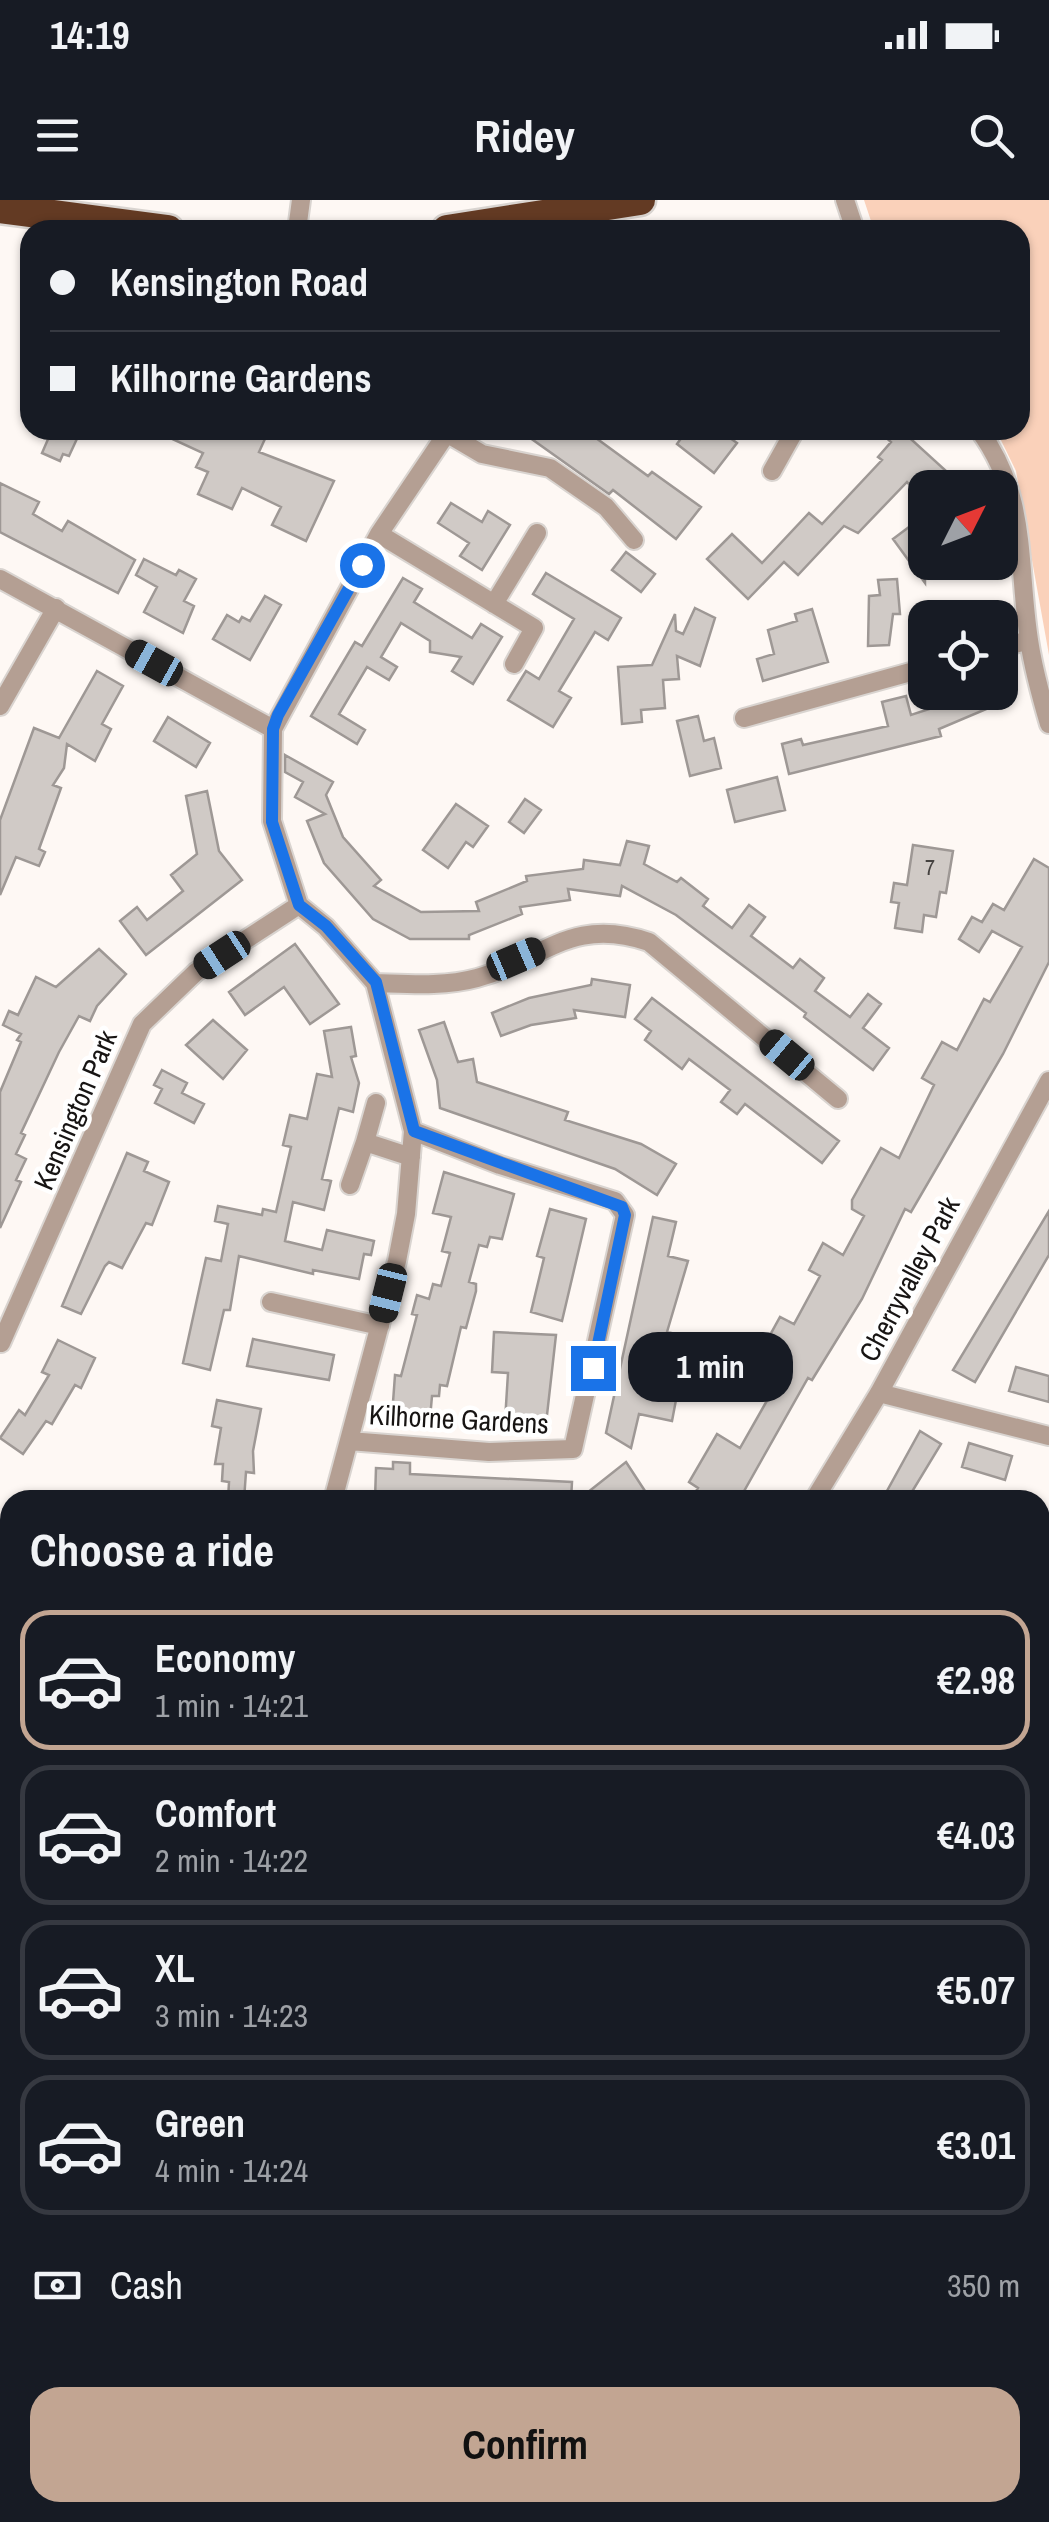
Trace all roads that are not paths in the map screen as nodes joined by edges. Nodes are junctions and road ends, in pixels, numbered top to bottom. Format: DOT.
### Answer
graph roads {
  1 [pos="640,200"];
  2 [pos="0,208"];
  3 [pos="92,220"];
  4 [pos="569,220"];
  5 [pos="444,440"];
  6 [pos="461,440"];
  7 [pos="789,440"];
  8 [pos="986,440"];
  9 [pos="772,471"];
  10 [pos="537,533"];
  11 [pos="379,534"];
  12 [pos="634,540"];
  13 [pos="0,579"];
  14 [pos="494,604"];
  15 [pos="56,608"];
  16 [pos="1029,640"];
  17 [pos="1018,643"];
  18 [pos="514,664"];
  19 [pos="908,673"];
  20 [pos="0,706"];
  21 [pos="744,718"];
  22 [pos="1049,724"];
  23 [pos="273,729"];
  24 [pos="299,905"];
  25 [pos="376,982"];
  26 [pos="1049,1081"];
  27 [pos="838,1098"];
  28 [pos="376,1104"];
  29 [pos="414,1131"];
  30 [pos="365,1142"];
  31 [pos="411,1157"];
  32 [pos="350,1185"];
  33 [pos="271,1302"];
  34 [pos="380,1326"];
  35 [pos="1,1344"];
  36 [pos="879,1392"];
  37 [pos="1049,1436"];
  38 [pos="349,1441"];
  39 [pos="336,1490"];
  40 [pos="820,1490"];
  1 -- 4 [label="highway"];
  2 -- 3 [label="highway"];
  5 -- 11 [label="street"];
  6 -- 12 [label="street"];
  7 -- 9 [label="street"];
  8 -- 16 [label="street"];
  10 -- 14 [label="street"];
  11 -- 14 [label="street"];
  11 -- 23 [label="street"];
  13 -- 15 [label="street"];
  14 -- 18 [label="street"];
  15 -- 20 [label="street"];
  15 -- 23 [label="street"];
  16 -- 17 [label="street"];
  16 -- 22 [label="street"];
  19 -- 21 [label="street"];
  23 -- 24 [label="street"];
  24 -- 25 [label="street"];
  24 -- 35 [label="street, Kensington Park"];
  25 -- 27 [label="street"];
  25 -- 29 [label="street"];
  26 -- 36 [label="street, Cherryvalley Park"];
  28 -- 30 [label="street"];
  29 -- 31 [label="street"];
  29 -- 38 [label="street, Kilhorne Gardens"];
  30 -- 31 [label="street"];
  30 -- 32 [label="street"];
  31 -- 34 [label="street"];
  33 -- 34 [label="street"];
  34 -- 38 [label="street"];
  36 -- 37 [label="street"];
  36 -- 40 [label="street, Cherryvalley Park"];
  38 -- 39 [label="street"];
}
